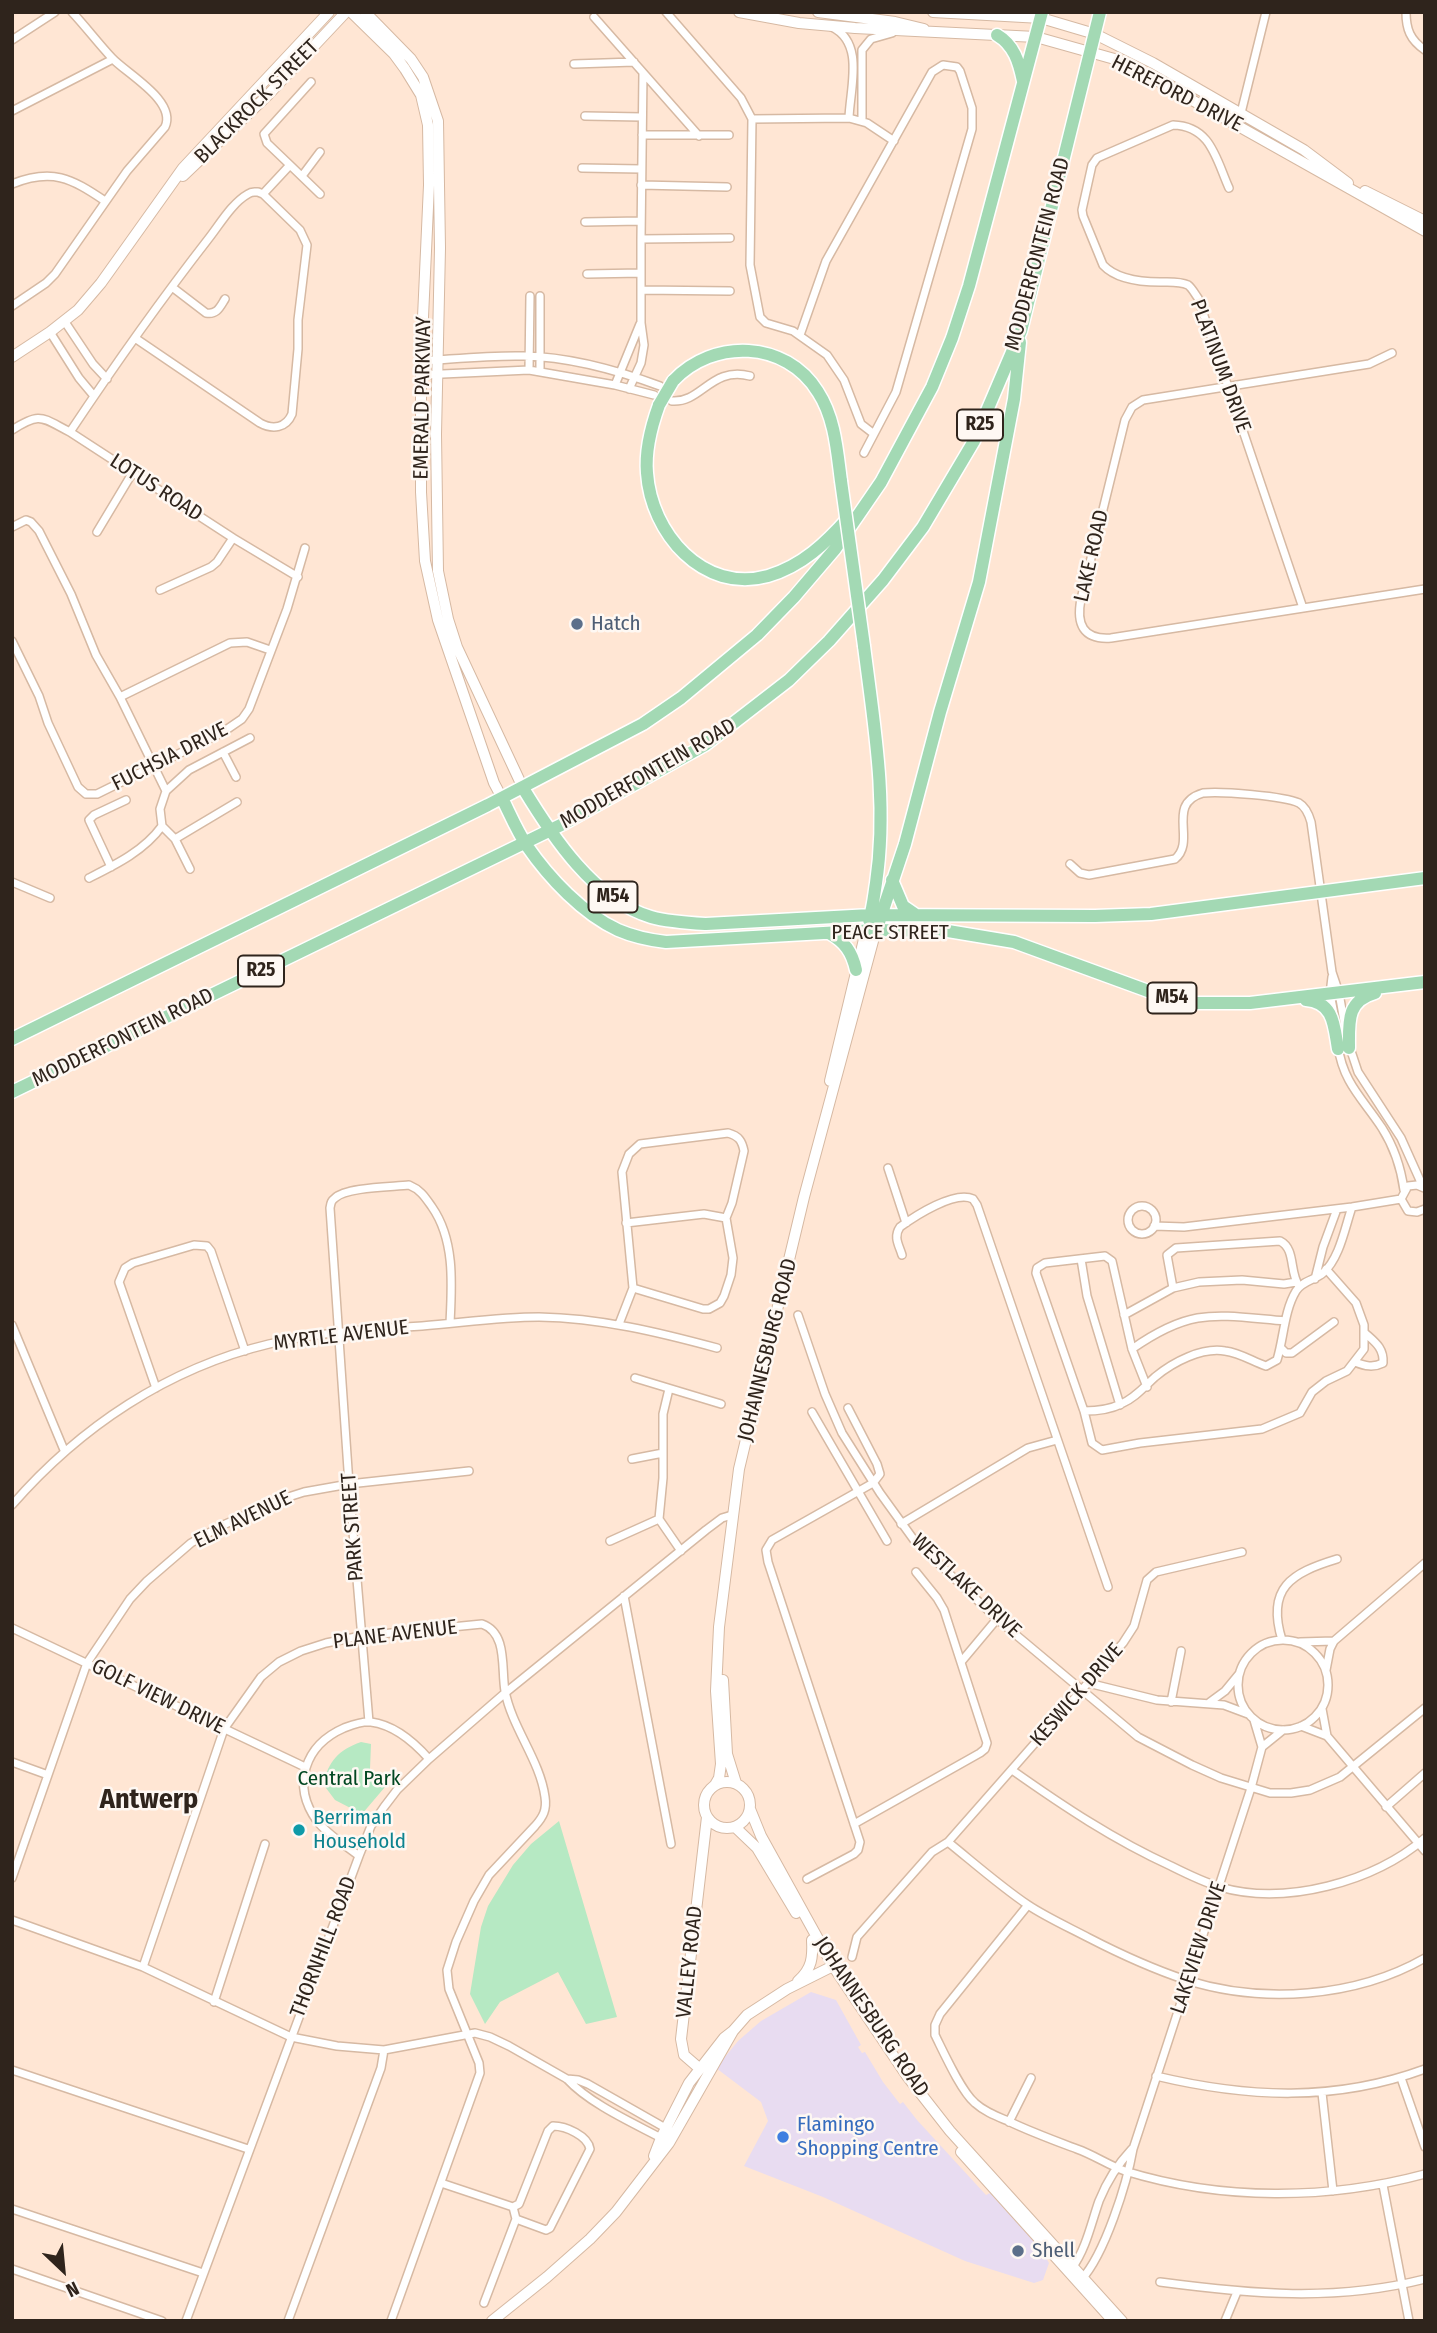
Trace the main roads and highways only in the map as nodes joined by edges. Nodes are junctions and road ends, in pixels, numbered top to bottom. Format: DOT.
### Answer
graph roads {
  1 [pos="1100,12"];
  2 [pos="1041,15"];
  3 [pos="997,35"];
  4 [pos="1023,84"];
  5 [pos="1021,331"];
  6 [pos="881,482"];
  7 [pos="523,788"];
  8 [pos="502,798"];
  9 [pos="549,831"];
  10 [pos="526,843"];
  11 [pos="1425,878"];
  12 [pos="892,879"];
  13 [pos="876,915"];
  14 [pos="916,915"];
  15 [pos="871,930"];
  16 [pos="828,933"];
  17 [pos="856,970"];
  18 [pos="1425,982"];
  19 [pos="1398,986"];
  20 [pos="1289,999"];
  21 [pos="12,1039"];
  22 [pos="12,1092"];
  1 -- 5 [label="main road, MODDERFONTEIN ROAD / R25"];
  2 -- 4 [label="main road, R25"];
  3 -- 4 [label="main road"];
  4 -- 6 [label="main road, R25"];
  5 -- 9 [label="main road, MODDERFONTEIN ROAD / R25"];
  5 -- 12 [label="main road"];
  6 -- 7 [label="main road, R25"];
  6 -- 13 [label="main road, bridge"];
  7 -- 8 [label="main road, R25"];
  7 -- 9 [label="main road, M54"];
  8 -- 10 [label="main road, PEACE STREET / M54"];
  8 -- 21 [label="main road, R25"];
  9 -- 10 [label="main road, MODDERFONTEIN ROAD / R25"];
  9 -- 13 [label="main road, PEACE STREET / M54"];
  10 -- 16 [label="main road, PEACE STREET / M54"];
  10 -- 22 [label="main road, MODDERFONTEIN ROAD / R25"];
  11 -- 14 [label="main road, PEACE STREET / M54"];
  12 -- 13 [label="main road"];
  12 -- 14 [label="main road"];
  13 -- 14 [label="main road, PEACE STREET / M54"];
  13 -- 15 [label="main road"];
  15 -- 16 [label="main road, PEACE STREET / M54"];
  15 -- 20 [label="main road, PEACE STREET / M54"];
  16 -- 17 [label="main road"];
  18 -- 19 [label="main road, PEACE STREET / M54"];
  19 -- 20 [label="main road, PEACE STREET / M54"];
  19 -- 20 [label="main road"];
}
